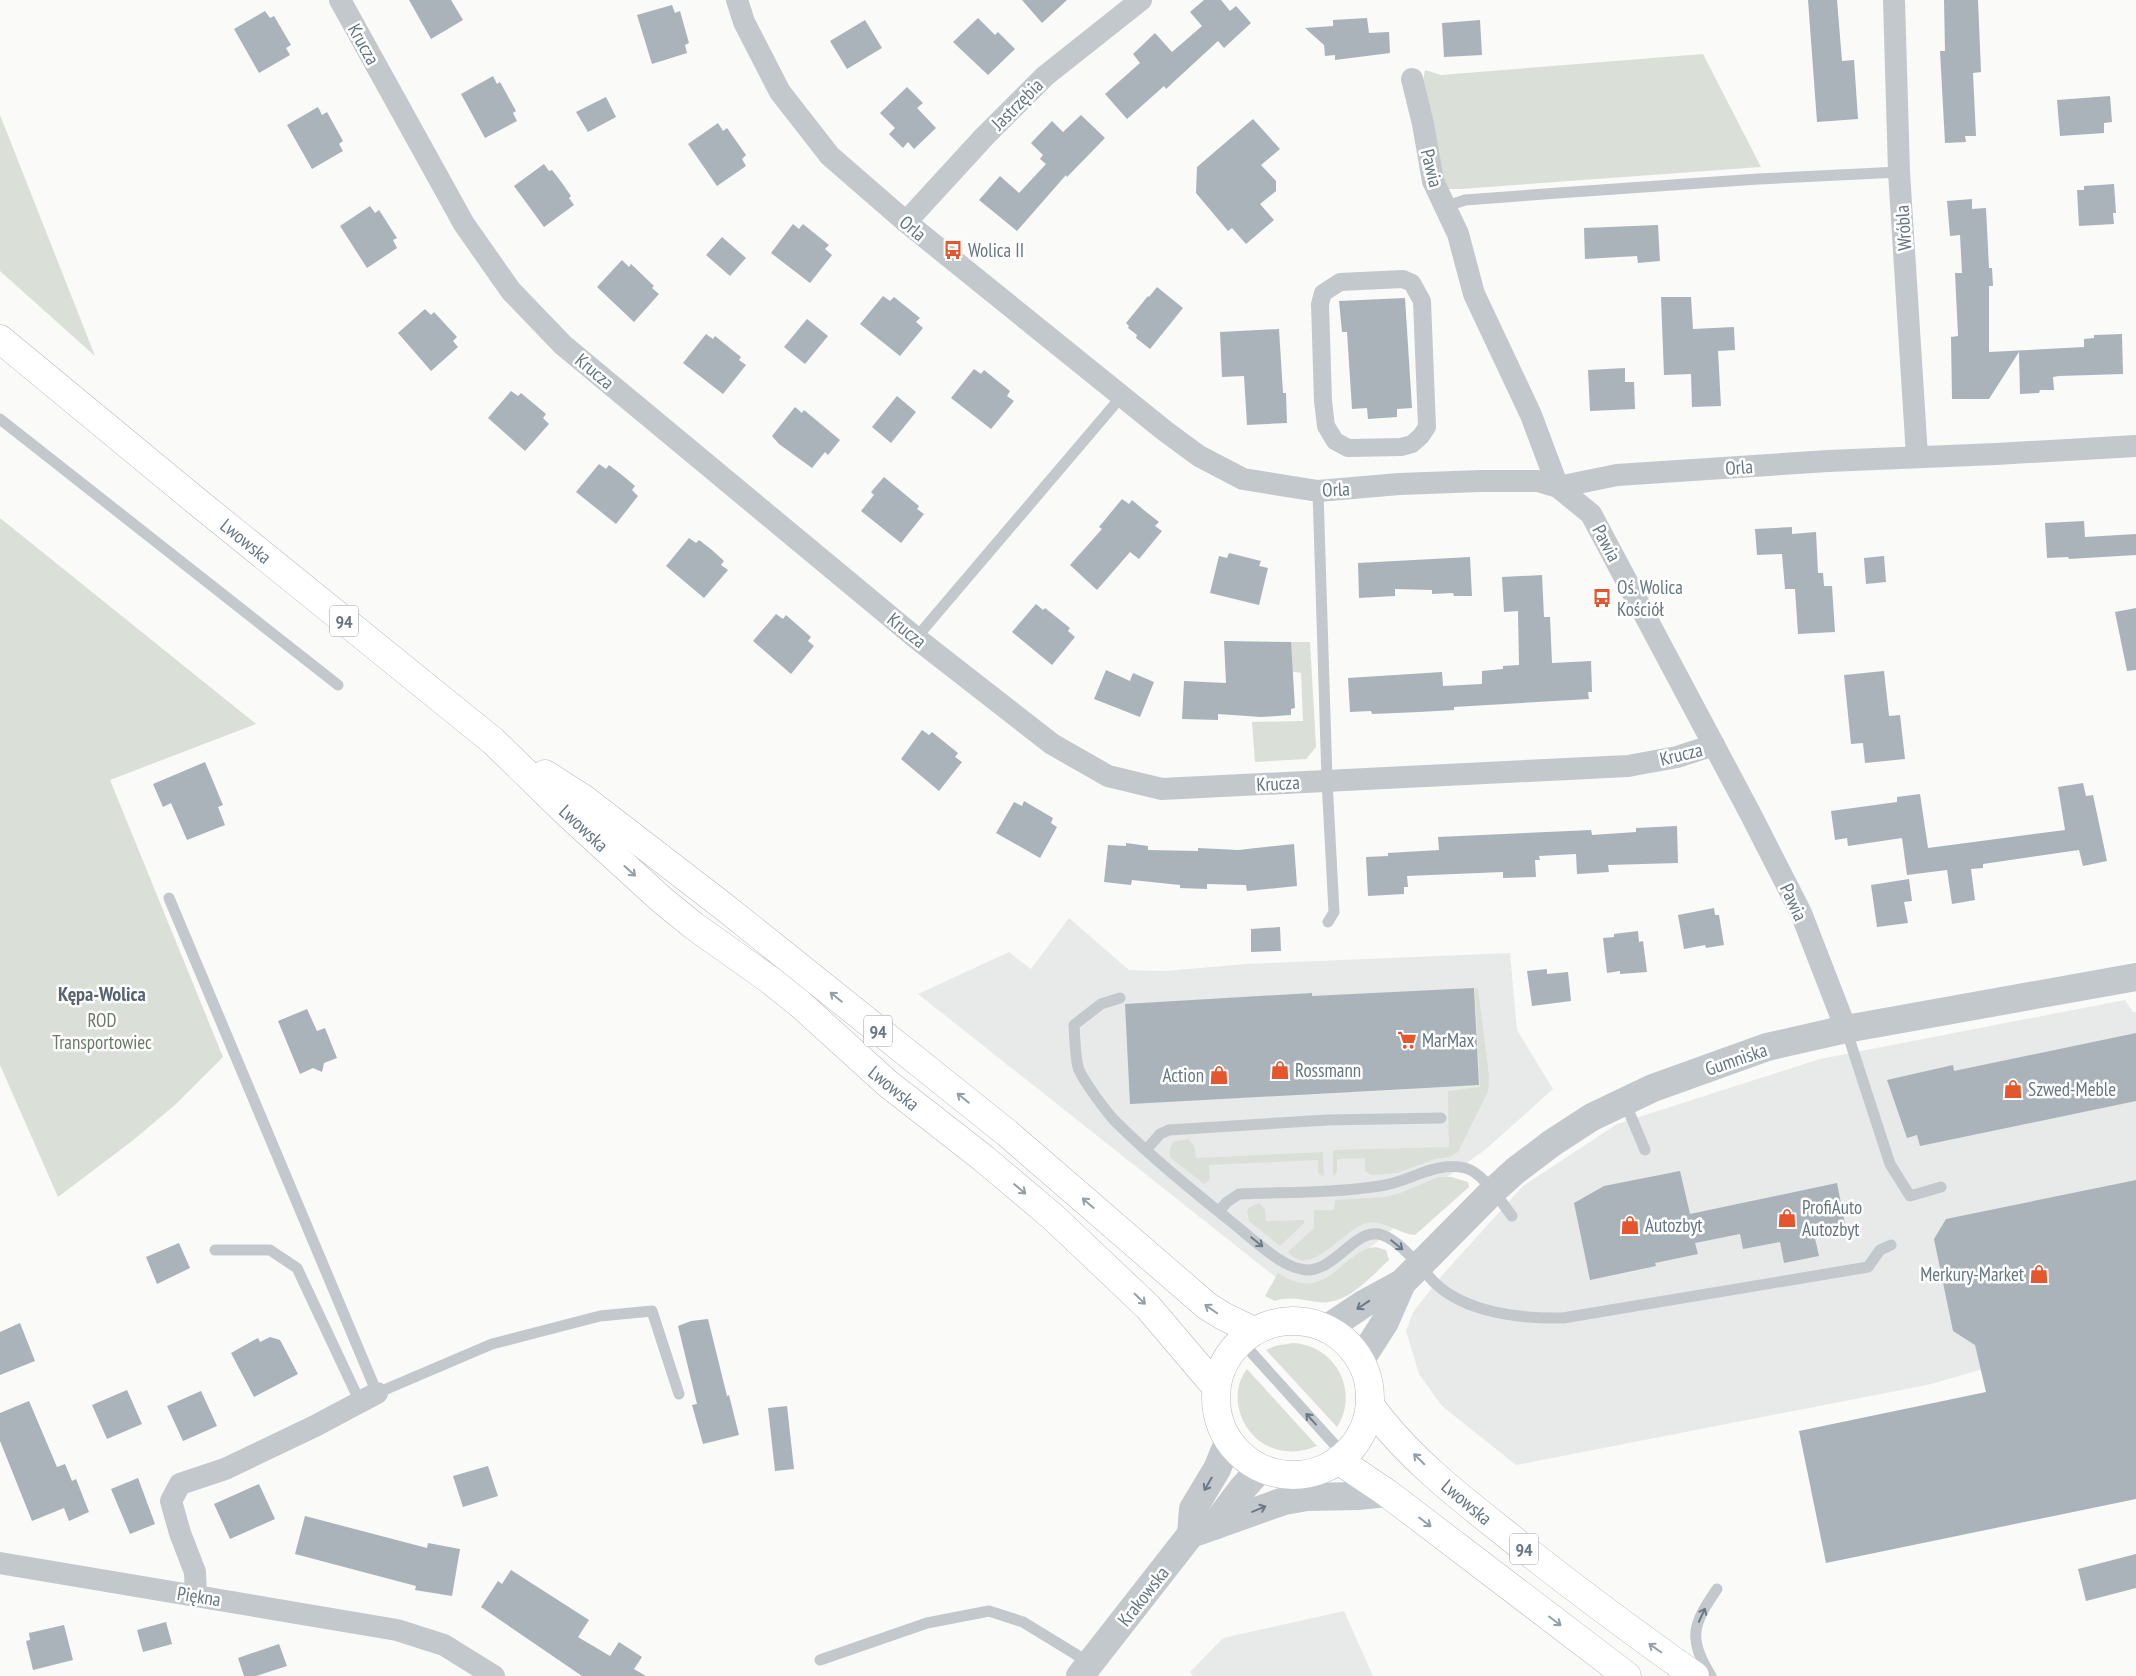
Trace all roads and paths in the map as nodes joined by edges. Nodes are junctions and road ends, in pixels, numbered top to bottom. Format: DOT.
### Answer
graph roads {
  1 [pos="340,0"];
  2 [pos="737,0"];
  3 [pos="1140,0"];
  4 [pos="1894,0"];
  5 [pos="1412,79"];
  6 [pos="1899,172"];
  7 [pos="1444,208"];
  8 [pos="906,222"];
  9 [pos="0,339"];
  10 [pos="1121,397"];
  11 [pos="0,419"];
  12 [pos="1422,436"];
  13 [pos="2136,446"];
  14 [pos="1917,456"];
  15 [pos="1558,487"];
  16 [pos="1318,491"];
  17 [pos="916,638"];
  18 [pos="338,685"];
  19 [pos="493,741"];
  20 [pos="1714,745"];
  21 [pos="1327,780"];
  22 [pos="169,898"];
  23 [pos="1328,922"];
  24 [pos="2136,977"];
  25 [pos="1120,998"];
  26 [pos="1846,1029"];
  27 [pos="1624,1100"];
  28 [pos="1441,1118"];
  29 [pos="1147,1149"];
  30 [pos="1645,1150"];
  31 [pos="1941,1187"];
  32 [pos="1493,1191"];
  33 [pos="1219,1212"];
  34 [pos="1512,1216"];
  35 [pos="1891,1245"];
  36 [pos="214,1250"];
  37 [pos="1410,1275"];
  38 [pos="1326,1329"];
  39 [pos="1247,1336"];
  40 [pos="1360,1361"];
  41 [pos="1216,1387"];
  42 [pos="679,1394"];
  43 [pos="369,1398"];
  44 [pos="1370,1404"];
  45 [pos="1228,1440"];
  46 [pos="1341,1457"];
  47 [pos="1261,1468"];
  48 [pos="1386,1493"];
  49 [pos="1202,1530"];
  50 [pos="0,1563"];
  51 [pos="1717,1589"];
  52 [pos="196,1596"];
  53 [pos="397,1630"];
  54 [pos="820,1660"];
  55 [pos="1085,1669"];
  56 [pos="463,1676"];
  57 [pos="494,1676"];
  58 [pos="1627,1676"];
  59 [pos="1695,1676"];
  60 [pos="1711,1676"];
  1 -- 17 [label="street, Krucza"];
  2 -- 8 [label="street, Orla"];
  3 -- 8 [label="street, Jastrzębia"];
  4 -- 6 [label="street, Wróbla"];
  5 -- 7 [label="street, Pawia"];
  6 -- 7 [label="lane"];
  6 -- 14 [label="street, Wróbla"];
  7 -- 15 [label="street, Pawia"];
  8 -- 10 [label="street, Orla"];
  9 -- 19 [label="main road, Lwowska / 94"];
  10 -- 16 [label="street, Orla"];
  10 -- 17 [label="lane"];
  11 -- 18 [label="lane"];
  12 -- 12 [label="street"];
  13 -- 14 [label="street, Orla"];
  14 -- 15 [label="street, Orla"];
  15 -- 16 [label="street, Orla"];
  15 -- 20 [label="street, Pawia"];
  16 -- 21 [label="lane"];
  17 -- 21 [label="street, Krucza"];
  39 -- 19 [label="main road, Lwowska / 94, one-way"];
  19 -- 41 [label="main road, Lwowska / 94, one-way"];
  20 -- 21 [label="street, Krucza"];
  20 -- 26 [label="street, Pawia"];
  21 -- 23 [label="lane"];
  22 -- 43 [label="lane"];
  24 -- 26 [label="street, Gumniska"];
  25 -- 29 [label="lane"];
  26 -- 27 [label="street, Gumniska"];
  26 -- 31 [label="lane"];
  27 -- 30 [label="lane"];
  27 -- 32 [label="street, Gumniska"];
  28 -- 29 [label="lane"];
  29 -- 33 [label="lane"];
  32 -- 33 [label="lane"];
  32 -- 34 [label="lane"];
  32 -- 37 [label="street, Gumniska"];
  33 -- 37 [label="lane, one-way"];
  35 -- 37 [label="lane"];
  36 -- 43 [label="lane"];
  37 -- 38 [label="street, one-way"];
  37 -- 40 [label="street"];
  38 -- 39 [label="main road, 94"];
  38 -- 40 [label="main road, 94"];
  39 -- 41 [label="main road, 94"];
  46 -- 39 [label="lane, one-way"];
  40 -- 44 [label="main road, 94"];
  41 -- 45 [label="main road, 94"];
  42 -- 43 [label="lane"];
  43 -- 52 [label="street"];
  44 -- 46 [label="main road, 94"];
  59 -- 44 [label="main road, Lwowska / 94, one-way"];
  45 -- 47 [label="main road, 94"];
  45 -- 49 [label="street, one-way"];
  46 -- 47 [label="main road, 94"];
  46 -- 48 [label="main road, 94"];
  47 -- 49 [label="street, Krakowska"];
  49 -- 48 [label="street, one-way"];
  48 -- 58 [label="main road, 94, one-way"];
  49 -- 55 [label="street, Krakowska"];
  50 -- 52 [label="street, Piękna"];
  60 -- 51 [label="lane, one-way"];
  52 -- 53 [label="street, Piękna"];
  53 -- 56 [label="street, Piękna"];
  53 -- 57 [label="street, Piękna"];
  54 -- 55 [label="lane"];
}
